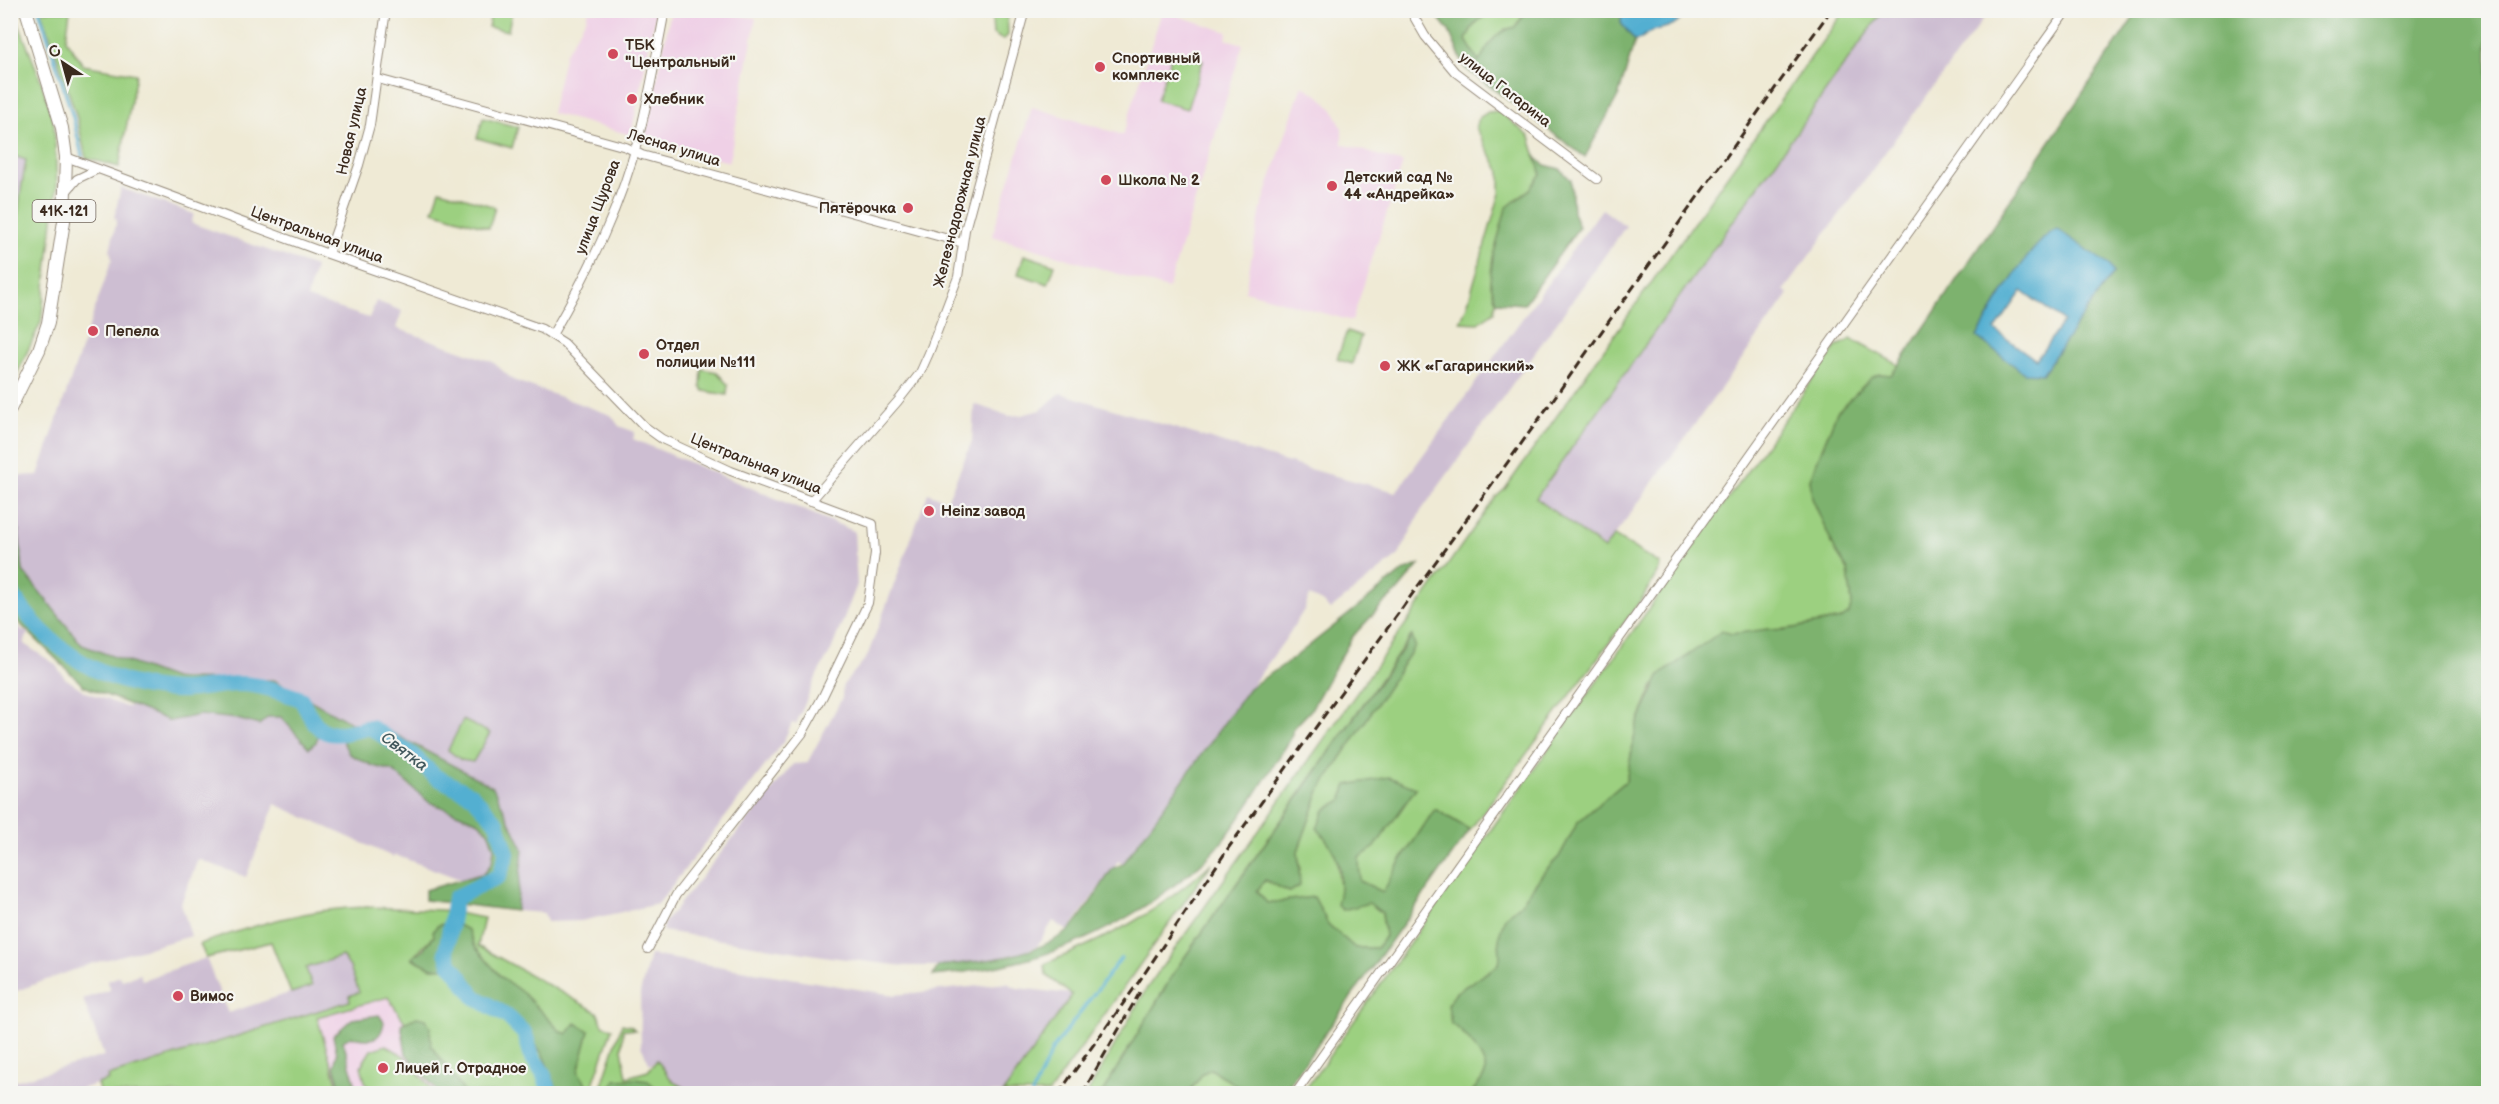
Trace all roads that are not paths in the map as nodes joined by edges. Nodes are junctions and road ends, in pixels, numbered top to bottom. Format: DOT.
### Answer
graph roads {
  1 [pos="26,10"];
  2 [pos="386,10"];
  3 [pos="666,10"];
  4 [pos="1025,10"];
  5 [pos="1410,10"];
  6 [pos="2067,10"];
  7 [pos="378,78"];
  8 [pos="634,151"];
  9 [pos="66,157"];
  10 [pos="98,169"];
  11 [pos="1597,179"];
  12 [pos="65,194"];
  13 [pos="963,243"];
  14 [pos="328,254"];
  15 [pos="552,335"];
  16 [pos="10,409"];
  17 [pos="811,501"];
  18 [pos="648,949"];
  19 [pos="1295,1094"];
  1 -- 9 [label="main road, 41К-121"];
  2 -- 7 [label="street, Новая улица"];
  3 -- 8 [label="street, улица Щурова"];
  4 -- 13 [label="street, Железнодорожная улица"];
  5 -- 11 [label="street, улица Гагарина"];
  6 -- 19 [label="street"];
  7 -- 8 [label="street, Лесная улица"];
  7 -- 14 [label="street, Новая улица"];
  8 -- 13 [label="street, Лесная улица"];
  8 -- 15 [label="street, улица Щурова"];
  9 -- 10 [label="street, Центральная улица"];
  9 -- 12 [label="main road, 41К-121"];
  10 -- 12 [label="street"];
  10 -- 14 [label="street, Центральная улица"];
  12 -- 16 [label="main road, 41К-121"];
  13 -- 17 [label="street, Железнодорожная улица"];
  14 -- 15 [label="street, Центральная улица"];
  15 -- 17 [label="street, Центральная улица"];
  17 -- 18 [label="street, Центральная улица"];
}
